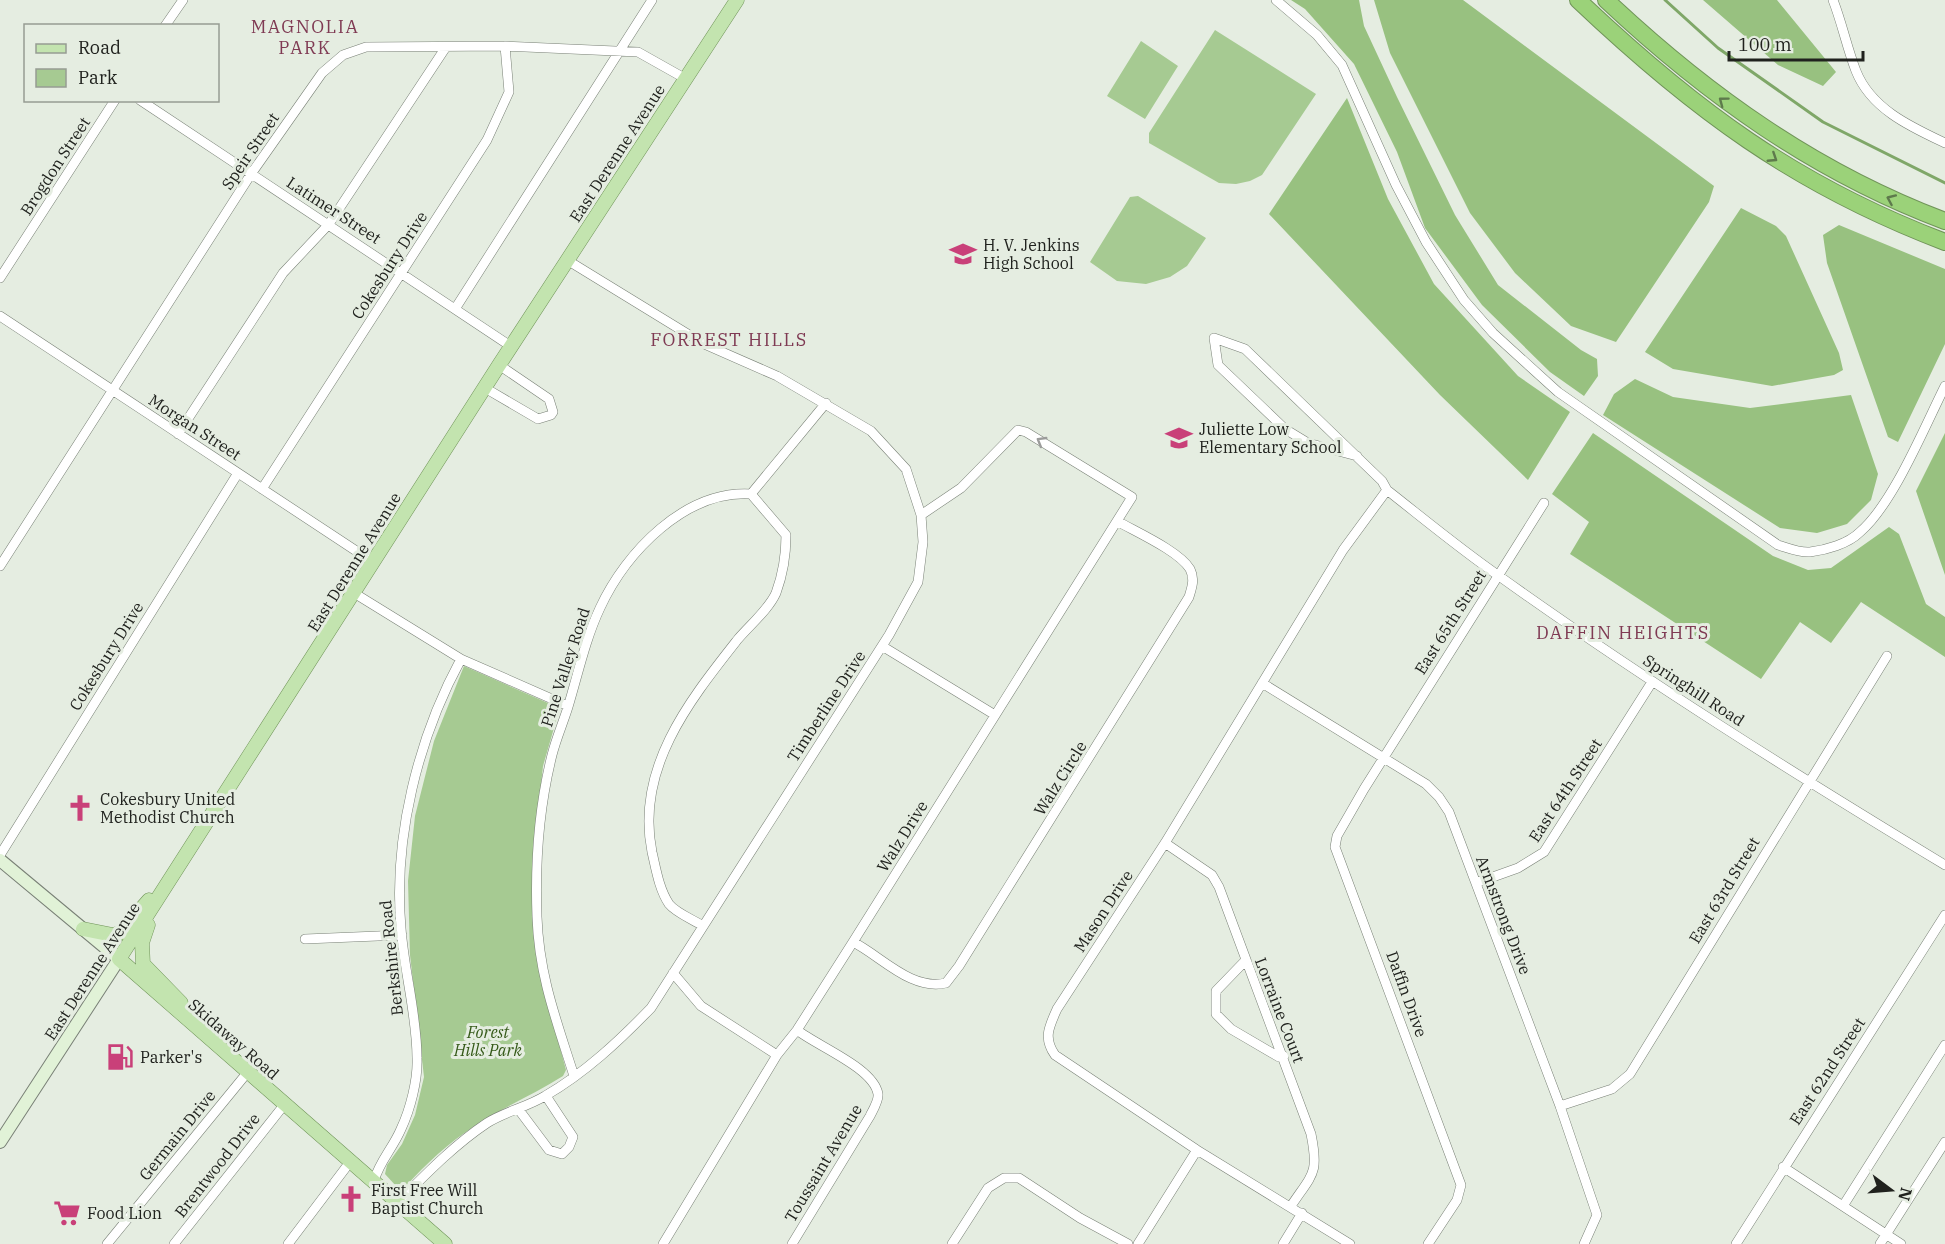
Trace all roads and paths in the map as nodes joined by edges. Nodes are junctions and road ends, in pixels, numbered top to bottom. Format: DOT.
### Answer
graph roads {
  1 [pos="183,0"];
  2 [pos="651,0"];
  3 [pos="737,0"];
  4 [pos="1276,0"];
  5 [pos="1564,0"];
  6 [pos="1578,0"];
  7 [pos="1606,0"];
  8 [pos="1833,0"];
  9 [pos="166,24"];
  10 [pos="446,46"];
  11 [pos="505,46"];
  12 [pos="617,51"];
  13 [pos="686,79"];
  14 [pos="114,102"];
  15 [pos="143,102"];
  16 [pos="1724,125"];
  17 [pos="1945,143"];
  18 [pos="251,174"];
  19 [pos="1945,221"];
  20 [pos="329,224"];
  21 [pos="1945,242"];
  22 [pos="567,260"];
  23 [pos="402,273"];
  24 [pos="0,278"];
  25 [pos="455,309"];
  26 [pos="0,316"];
  27 [pos="512,347"];
  28 [pos="499,365"];
  29 [pos="1945,386"];
  30 [pos="485,388"];
  31 [pos="113,391"];
  32 [pos="826,403"];
  33 [pos="177,434"];
  34 [pos="1357,456"];
  35 [pos="238,473"];
  36 [pos="262,489"];
  37 [pos="1387,490"];
  38 [pos="751,494"];
  39 [pos="1544,503"];
  40 [pos="921,515"];
  41 [pos="1117,521"];
  42 [pos="374,562"];
  43 [pos="0,566"];
  44 [pos="1497,575"];
  45 [pos="354,593"];
  46 [pos="882,646"];
  47 [pos="1887,656"];
  48 [pos="461,659"];
  49 [pos="1652,682"];
  50 [pos="1262,683"];
  51 [pos="568,706"];
  52 [pos="995,715"];
  53 [pos="1384,758"];
  54 [pos="1808,781"];
  55 [pos="1165,843"];
  56 [pos="0,857"];
  57 [pos="1945,865"];
  58 [pos="1476,883"];
  59 [pos="156,902"];
  60 [pos="1945,915"];
  61 [pos="704,926"];
  62 [pos="83,929"];
  63 [pos="402,935"];
  64 [pos="305,939"];
  65 [pos="853,942"];
  66 [pos="119,959"];
  67 [pos="1246,960"];
  68 [pos="673,973"];
  69 [pos="198,1029"];
  70 [pos="797,1030"];
  71 [pos="1945,1045"];
  72 [pos="777,1055"];
  73 [pos="1284,1056"];
  74 [pos="247,1073"];
  75 [pos="574,1076"];
  76 [pos="546,1096"];
  77 [pos="284,1105"];
  78 [pos="1560,1106"];
  79 [pos="519,1110"];
  80 [pos="0,1142"];
  81 [pos="1945,1142"];
  82 [pos="1197,1150"];
  83 [pos="350,1162"];
  84 [pos="1783,1167"];
  85 [pos="374,1181"];
  86 [pos="397,1203"];
  87 [pos="1291,1206"];
  88 [pos="1843,1206"];
  89 [pos="1302,1214"];
  90 [pos="1886,1234"];
  91 [pos="107,1244"];
  92 [pos="174,1244"];
  93 [pos="288,1244"];
  94 [pos="445,1244"];
  95 [pos="663,1244"];
  96 [pos="792,1244"];
  97 [pos="952,1244"];
  98 [pos="1128,1244"];
  99 [pos="1138,1244"];
  100 [pos="1283,1244"];
  101 [pos="1350,1244"];
  102 [pos="1428,1244"];
  103 [pos="1584,1244"];
  104 [pos="1736,1244"];
  105 [pos="1880,1244"];
  106 [pos="1901,1244"];
  1 -- 9 [label="street"];
  2 -- 12 [label="street"];
  3 -- 13 [label="main road, East Derenne Avenue"];
  4 -- 29 [label="street"];
  5 -- 16 [label="highway"];
  6 -- 16 [label="highway"];
  19 -- 7 [label="highway, one-way"];
  8 -- 17 [label="street"];
  10 -- 11 [label="street, Speir Street"];
  10 -- 18 [label="street, Speir Street"];
  10 -- 20 [label="street"];
  11 -- 12 [label="street, Speir Street"];
  11 -- 23 [label="street, Cokesbury Drive"];
  12 -- 13 [label="street, Speir Street"];
  12 -- 25 [label="street"];
  13 -- 22 [label="main road, East Derenne Avenue"];
  14 -- 24 [label="street, Brogdon Street"];
  15 -- 18 [label="street, Latimer Street"];
  16 -- 21 [label="highway, one-way"];
  18 -- 20 [label="street, Latimer Street"];
  18 -- 31 [label="street, Speir Street"];
  20 -- 23 [label="street, Latimer Street"];
  20 -- 33 [label="street"];
  22 -- 27 [label="main road, East Derenne Avenue"];
  22 -- 32 [label="street, Timberline Drive"];
  23 -- 25 [label="street, Latimer Street"];
  23 -- 36 [label="street, Cokesbury Drive"];
  25 -- 27 [label="street, Latimer Street"];
  26 -- 31 [label="street, Morgan Street"];
  27 -- 28 [label="main road, East Derenne Avenue"];
  28 -- 30 [label="main road, East Derenne Avenue"];
  28 -- 30 [label="street"];
  30 -- 42 [label="main road, East Derenne Avenue"];
  31 -- 33 [label="street, Morgan Street"];
  31 -- 43 [label="street, Speir Street"];
  32 -- 38 [label="street"];
  32 -- 40 [label="street, Timberline Drive"];
  33 -- 35 [label="street, Morgan Street"];
  34 -- 34 [label="street, Springhill Road"];
  34 -- 37 [label="street, Springhill Road"];
  35 -- 36 [label="street, Morgan Street"];
  35 -- 56 [label="street, Cokesbury Drive"];
  36 -- 42 [label="street, Morgan Street"];
  37 -- 44 [label="street, Springhill Road"];
  37 -- 50 [label="street, Mason Drive"];
  38 -- 51 [label="street, Pine Valley Road"];
  38 -- 61 [label="street"];
  39 -- 44 [label="street, East 65th Street"];
  41 -- 40 [label="street, Walz Drive, one-way"];
  40 -- 46 [label="street, Timberline Drive"];
  41 -- 52 [label="street, Walz Drive"];
  41 -- 65 [label="street, Walz Circle"];
  42 -- 45 [label="main road, East Derenne Avenue"];
  44 -- 49 [label="street, Springhill Road"];
  44 -- 53 [label="street, East 65th Street"];
  45 -- 48 [label="street"];
  45 -- 59 [label="main road, East Derenne Avenue"];
  46 -- 52 [label="street"];
  46 -- 61 [label="street, Timberline Drive"];
  47 -- 54 [label="street, East 63rd Street"];
  48 -- 51 [label="street"];
  48 -- 63 [label="street, Berkshire Road"];
  49 -- 54 [label="street, Springhill Road"];
  49 -- 58 [label="street, East 64th Street"];
  50 -- 53 [label="street, Armstrong Drive"];
  50 -- 55 [label="street, Mason Drive"];
  51 -- 75 [label="street, Pine Valley Road"];
  52 -- 65 [label="street, Walz Drive"];
  53 -- 58 [label="street, Armstrong Drive"];
  53 -- 102 [label="street, Daffin Drive"];
  54 -- 57 [label="street, Springhill Road"];
  54 -- 78 [label="street, East 63rd Street"];
  55 -- 67 [label="street, Lorraine Court"];
  55 -- 82 [label="street, Mason Drive"];
  56 -- 62 [label="main road, Skidaway Road"];
  58 -- 78 [label="street, Armstrong Drive"];
  59 -- 62 [label="main road"];
  59 -- 66 [label="main road, East Derenne Avenue"];
  59 -- 69 [label="main road"];
  60 -- 84 [label="street, East 62nd Street"];
  61 -- 68 [label="street, Timberline Drive"];
  62 -- 66 [label="main road, Skidaway Road"];
  63 -- 64 [label="street"];
  63 -- 85 [label="street, Berkshire Road"];
  65 -- 70 [label="street, Walz Drive"];
  66 -- 69 [label="main road, Skidaway Road"];
  66 -- 80 [label="main road, East Derenne Avenue"];
  67 -- 73 [label="street, Lorraine Court"];
  67 -- 73 [label="street"];
  68 -- 72 [label="street"];
  68 -- 75 [label="street, Timberline Drive"];
  69 -- 74 [label="main road, Skidaway Road"];
  70 -- 72 [label="street, Walz Drive"];
  70 -- 96 [label="street, Toussaint Avenue"];
  71 -- 88 [label="street"];
  72 -- 95 [label="street, Walz Drive"];
  73 -- 87 [label="street, Lorraine Court"];
  74 -- 77 [label="main road, Skidaway Road"];
  74 -- 91 [label="street, Germain Drive"];
  75 -- 76 [label="street, Timberline Drive"];
  76 -- 79 [label="street, Timberline Drive"];
  76 -- 79 [label="street"];
  77 -- 83 [label="main road, Skidaway Road"];
  77 -- 92 [label="street, Brentwood Drive"];
  78 -- 103 [label="street, Armstrong Drive"];
  79 -- 86 [label="street, Timberline Drive"];
  81 -- 90 [label="street"];
  82 -- 87 [label="street, Mason Drive"];
  82 -- 99 [label="street"];
  83 -- 85 [label="main road, Skidaway Road"];
  83 -- 93 [label="street"];
  84 -- 88 [label="street"];
  84 -- 104 [label="street, East 62nd Street"];
  85 -- 86 [label="main road, Skidaway Road"];
  86 -- 94 [label="main road, Skidaway Road"];
  87 -- 89 [label="street, Mason Drive"];
  88 -- 90 [label="street"];
  89 -- 100 [label="street"];
  89 -- 101 [label="street, Mason Drive"];
  90 -- 105 [label="street"];
  90 -- 106 [label="street"];
  97 -- 98 [label="street"];
}
